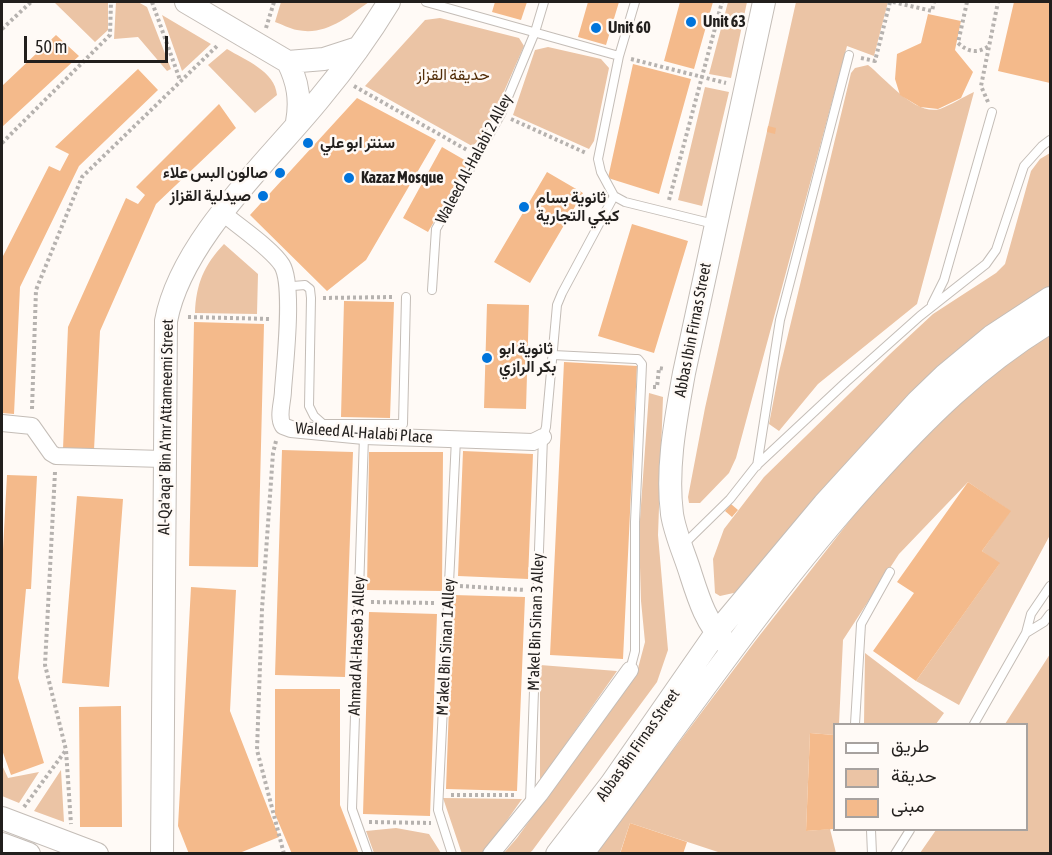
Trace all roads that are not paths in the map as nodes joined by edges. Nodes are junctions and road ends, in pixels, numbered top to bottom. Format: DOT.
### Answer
graph roads {
  1 [pos="186,2"];
  2 [pos="389,2"];
  3 [pos="426,2"];
  4 [pos="544,2"];
  5 [pos="635,2"];
  6 [pos="764,2"];
  7 [pos="535,32"];
  8 [pos="358,48"];
  9 [pos="849,55"];
  10 [pos="619,56"];
  11 [pos="288,62"];
  12 [pos="992,112"];
  13 [pos="297,122"];
  14 [pos="1050,140"];
  15 [pos="614,196"];
  16 [pos="223,213"];
  17 [pos="715,225"];
  18 [pos="432,290"];
  19 [pos="288,292"];
  20 [pos="406,297"];
  21 [pos="1050,298"];
  22 [pos="931,308"];
  23 [pos="1050,322"];
  24 [pos="553,355"];
  25 [pos="2,423"];
  26 [pos="364,436"];
  27 [pos="543,437"];
  28 [pos="456,439"];
  29 [pos="163,459"];
  30 [pos="756,466"];
  31 [pos="682,546"];
  32 [pos="890,572"];
  33 [pos="1050,586"];
  34 [pos="1050,614"];
  35 [pos="1026,633"];
  36 [pos="724,641"];
  37 [pos="630,670"];
  38 [pos="855,723"];
  39 [pos="975,723"];
  40 [pos="530,801"];
  41 [pos="7,820"];
  42 [pos="871,831"];
  43 [pos="909,831"];
  44 [pos="2,844"];
  45 [pos="29,854"];
  46 [pos="97,854"];
  47 [pos="162,854"];
  48 [pos="368,854"];
  49 [pos="452,854"];
  50 [pos="491,854"];
  51 [pos="557,854"];
  52 [pos="582,854"];
  53 [pos="872,854"];
  54 [pos="895,854"];
  1 -- 11 [label="main road"];
  2 -- 8 [label="main road, Al-Qa'aqa' Bin A'mr Attameemi Street"];
  3 -- 7 [label="lane"];
  4 -- 7 [label="lane, Waleed Al-Halabi 2 Alley"];
  5 -- 10 [label="lane"];
  6 -- 17 [label="main road, Abbas Ibin Firnas Street"];
  7 -- 10 [label="lane"];
  7 -- 18 [label="lane, Waleed Al-Halabi 2 Alley"];
  8 -- 11 [label="main road"];
  8 -- 13 [label="main road, Al-Qa'aqa' Bin A'mr Attameemi Street"];
  9 -- 30 [label="lane"];
  10 -- 15 [label="lane"];
  11 -- 13 [label="main road"];
  12 -- 22 [label="lane"];
  13 -- 16 [label="main road, Al-Qa'aqa' Bin A'mr Attameemi Street"];
  14 -- 22 [label="lane"];
  15 -- 17 [label="lane"];
  15 -- 24 [label="lane, M'akel Bin Sinan 3 Alley"];
  16 -- 19 [label="street, Waleed Al-Halabi Place"];
  16 -- 29 [label="main road, Al-Qa'aqa' Bin A'mr Attameemi Street"];
  17 -- 31 [label="main road, Abbas Ibin Firnas Street"];
  19 -- 20 [label="lane"];
  19 -- 26 [label="street, Waleed Al-Halabi Place"];
  21 -- 36 [label="main road"];
  22 -- 30 [label="lane"];
  23 -- 36 [label="main road"];
  24 -- 27 [label="lane, M'akel Bin Sinan 3 Alley"];
  24 -- 37 [label="lane"];
  25 -- 29 [label="street"];
  26 -- 28 [label="street, Waleed Al-Halabi Place"];
  26 -- 48 [label="lane, Ahmad Al-Haseb 3 Alley"];
  27 -- 28 [label="street, Waleed Al-Halabi Place"];
  27 -- 40 [label="lane, M'akel Bin Sinan 3 Alley"];
  28 -- 49 [label="lane, M'akel Bin Sinan 1 Alley"];
  29 -- 47 [label="main road, Al-Qa'aqa' Bin A'mr Attameemi Street"];
  30 -- 31 [label="lane"];
  31 -- 36 [label="main road, Abbas Ibin Firnas Street"];
  32 -- 38 [label="lane"];
  33 -- 35 [label="lane"];
  34 -- 35 [label="lane"];
  35 -- 39 [label="lane"];
  36 -- 51 [label="main road, Abbas Bin Firnas Street"];
  36 -- 52 [label="main road, Abbas Bin Firnas Street"];
  37 -- 40 [label="street"];
  40 -- 50 [label="street"];
  41 -- 46 [label="main road"];
  42 -- 53 [label="lane"];
  43 -- 54 [label="lane"];
  44 -- 45 [label="main road"];
}
